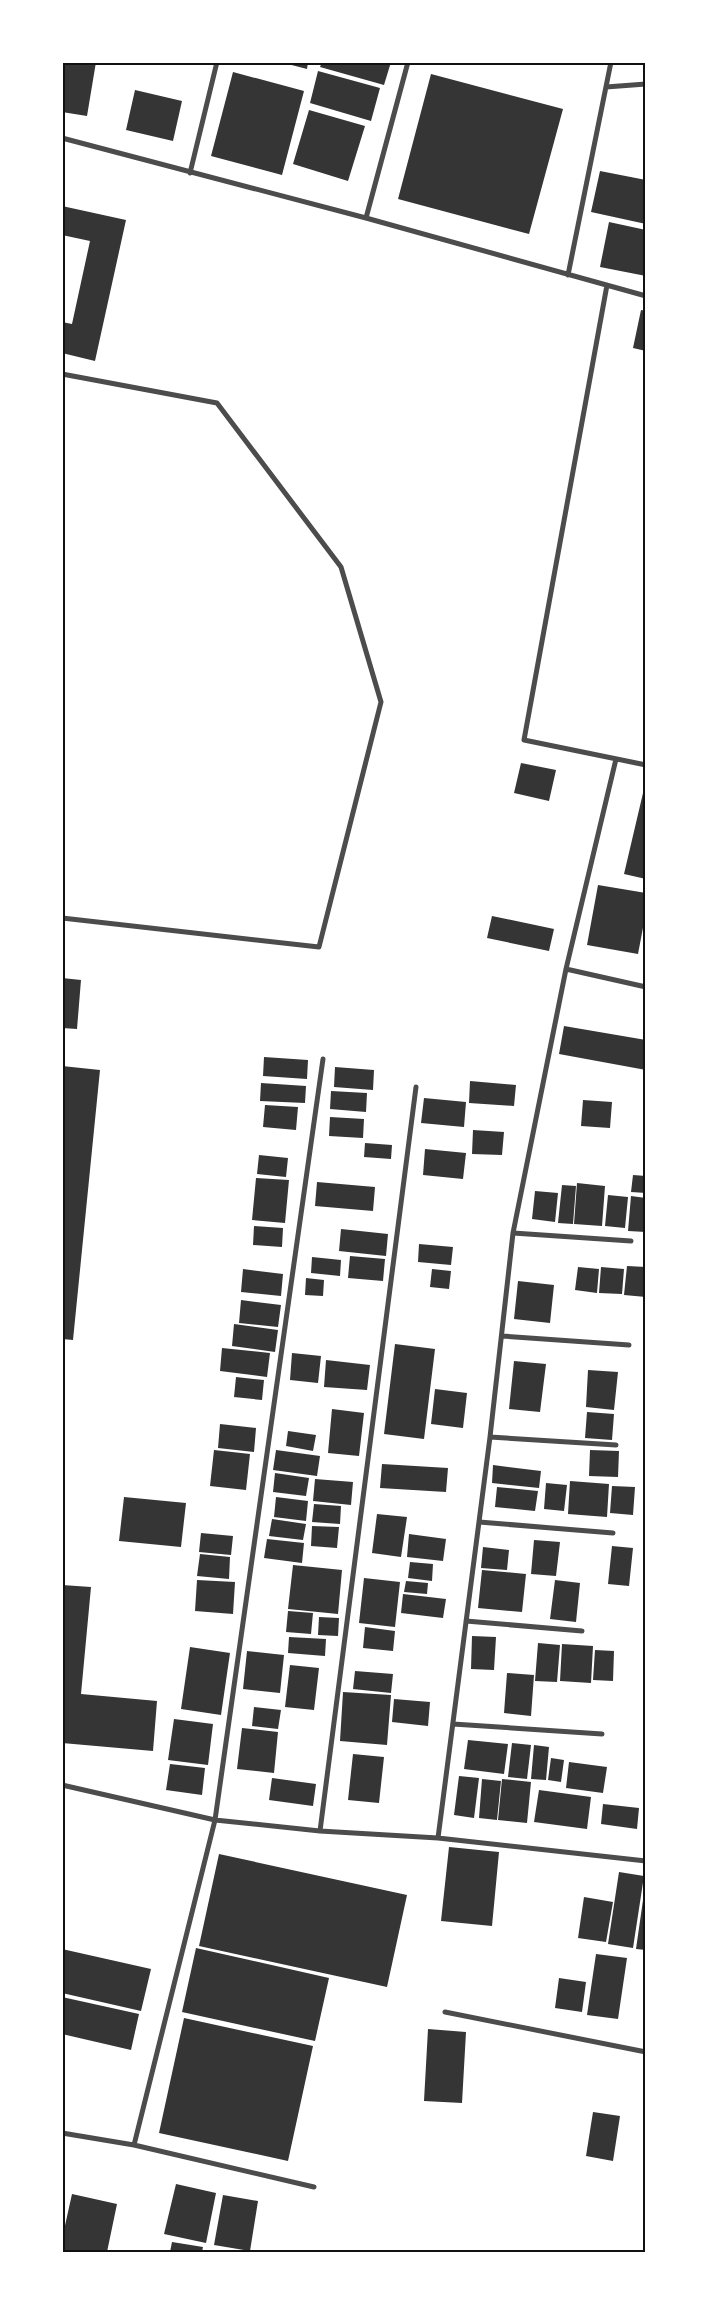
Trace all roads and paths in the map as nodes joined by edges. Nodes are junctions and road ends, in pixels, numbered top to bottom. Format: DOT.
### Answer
graph roads {
  1 [pos="217,62"];
  2 [pos="408,62"];
  3 [pos="611,62"];
  4 [pos="646,84"];
  5 [pos="606,86"];
  6 [pos="62,138"];
  7 [pos="190,173"];
  8 [pos="366,218"];
  9 [pos="568,275"];
  10 [pos="607,285"];
  11 [pos="646,296"];
  12 [pos="62,374"];
  13 [pos="616,759"];
  14 [pos="646,766"];
  15 [pos="62,918"];
  16 [pos="566,969"];
  17 [pos="646,987"];
  18 [pos="323,1059"];
  19 [pos="416,1087"];
  20 [pos="513,1233"];
  21 [pos="631,1241"];
  22 [pos="502,1336"];
  23 [pos="629,1345"];
  24 [pos="490,1437"];
  25 [pos="616,1445"];
  26 [pos="479,1522"];
  27 [pos="614,1533"];
  28 [pos="466,1621"];
  29 [pos="582,1631"];
  30 [pos="453,1724"];
  31 [pos="602,1734"];
  32 [pos="62,1785"];
  33 [pos="214,1820"];
  34 [pos="320,1831"];
  35 [pos="438,1838"];
  36 [pos="646,1861"];
  37 [pos="445,2012"];
  38 [pos="646,2052"];
  39 [pos="62,2133"];
  40 [pos="134,2145"];
  41 [pos="314,2187"];
  1 -- 7 [label="street"];
  2 -- 8 [label="street"];
  3 -- 5 [label="street"];
  4 -- 5 [label="street"];
  5 -- 9 [label="street"];
  6 -- 7 [label="street"];
  7 -- 8 [label="street"];
  8 -- 9 [label="street"];
  9 -- 10 [label="street"];
  10 -- 11 [label="street"];
  10 -- 13 [label="street"];
  12 -- 15 [label="street"];
  13 -- 14 [label="street"];
  13 -- 16 [label="street"];
  16 -- 17 [label="street"];
  16 -- 20 [label="street"];
  18 -- 33 [label="street"];
  19 -- 34 [label="street"];
  20 -- 21 [label="street"];
  20 -- 22 [label="street"];
  22 -- 23 [label="street"];
  22 -- 24 [label="street"];
  24 -- 25 [label="street"];
  24 -- 26 [label="street"];
  26 -- 27 [label="street"];
  26 -- 28 [label="street"];
  28 -- 29 [label="street"];
  28 -- 30 [label="street"];
  30 -- 31 [label="street"];
  30 -- 35 [label="street"];
  32 -- 33 [label="street"];
  33 -- 34 [label="street"];
  33 -- 40 [label="street"];
  34 -- 35 [label="street"];
  35 -- 36 [label="street"];
  37 -- 38 [label="street"];
  39 -- 40 [label="street"];
  40 -- 41 [label="street"];
}
